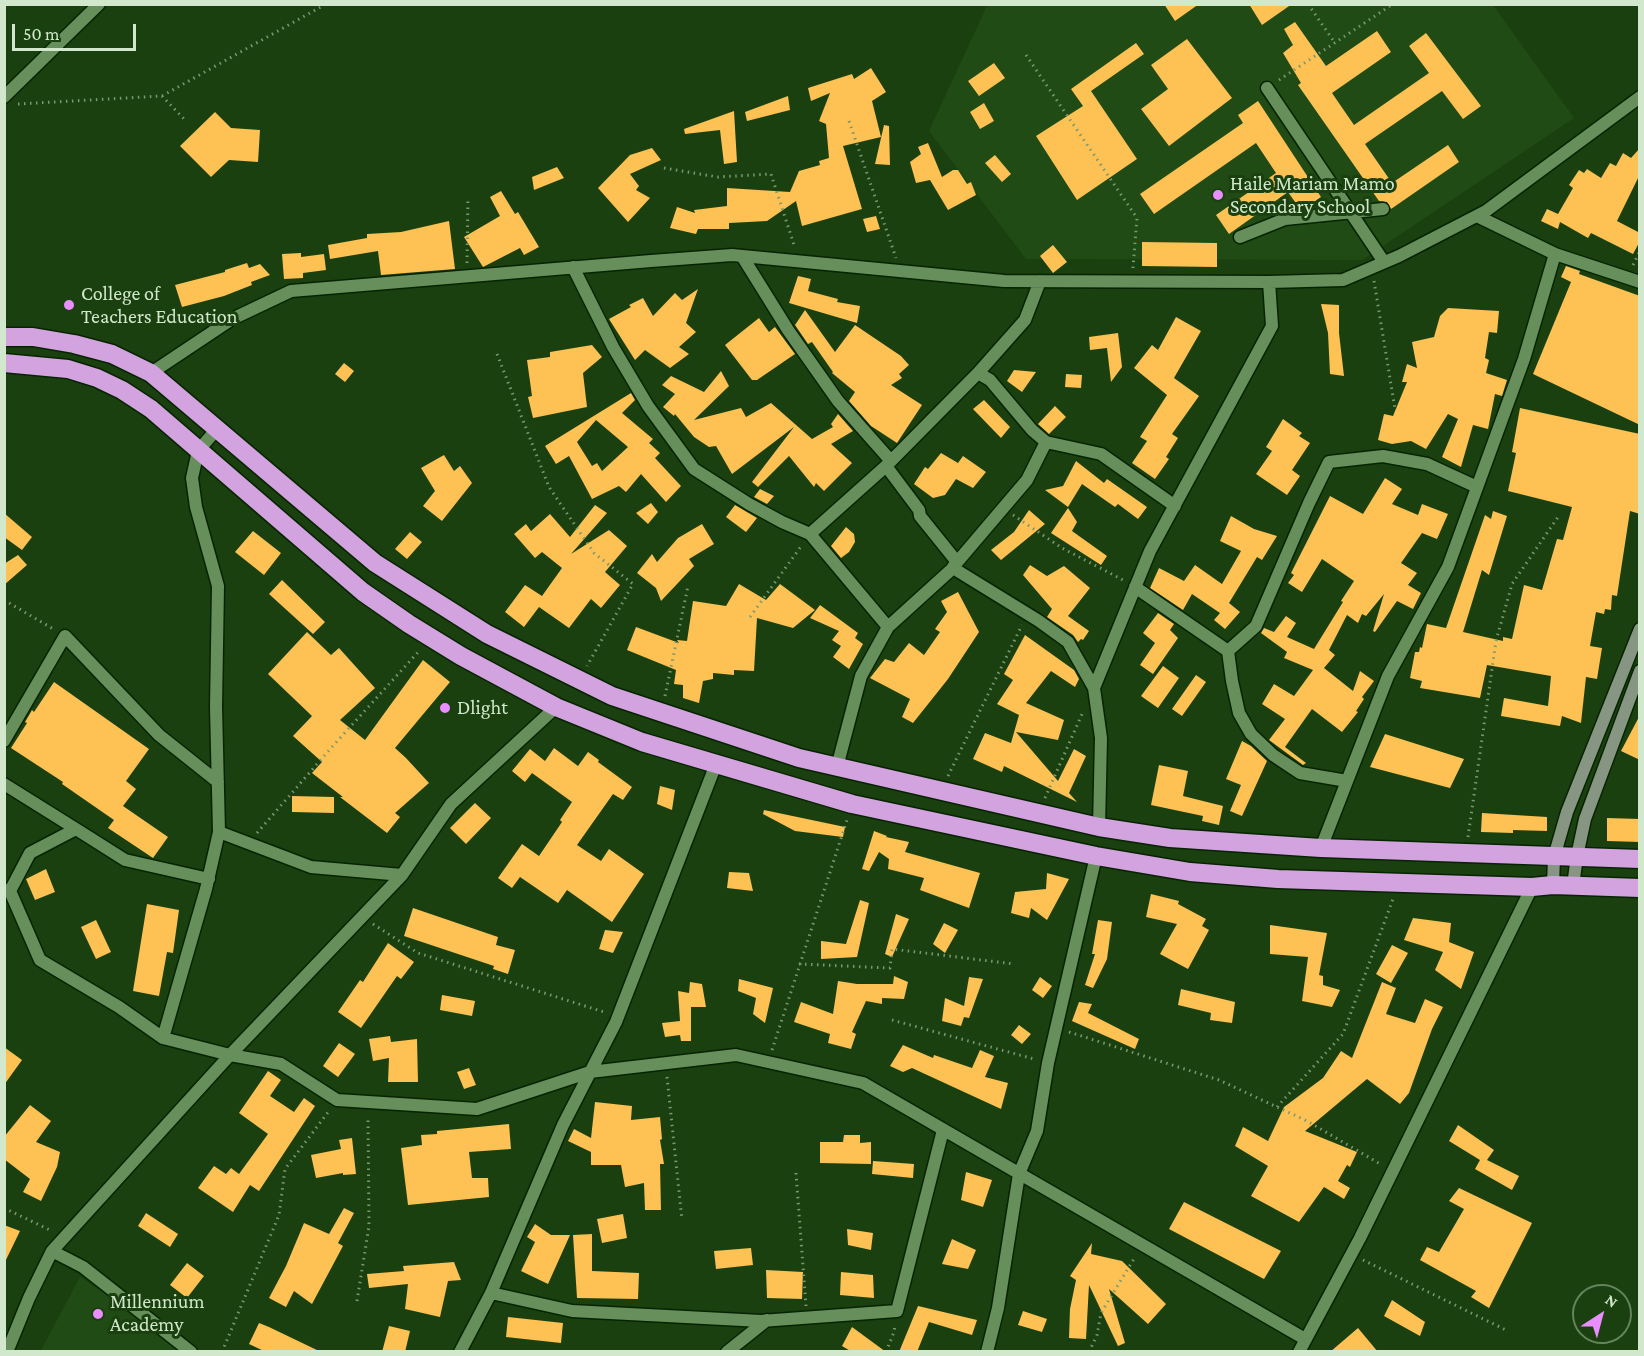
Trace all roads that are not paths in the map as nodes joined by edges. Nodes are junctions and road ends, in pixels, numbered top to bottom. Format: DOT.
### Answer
graph roads {
  1 [pos="99,4"];
  2 [pos="1267,88"];
  3 [pos="4,97"];
  4 [pos="1640,97"];
  5 [pos="1383,209"];
  6 [pos="1351,212"];
  7 [pos="1477,216"];
  8 [pos="1240,237"];
  9 [pos="1555,254"];
  10 [pos="742,256"];
  11 [pos="1384,262"];
  12 [pos="573,267"];
  13 [pos="1040,281"];
  14 [pos="1269,282"];
  15 [pos="1640,282"];
  16 [pos="4,337"];
  17 [pos="4,363"];
  18 [pos="151,373"];
  19 [pos="978,373"];
  20 [pos="216,430"];
  21 [pos="1046,442"];
  22 [pos="198,451"];
  23 [pos="889,463"];
  24 [pos="1477,487"];
  25 [pos="1174,506"];
  26 [pos="810,534"];
  27 [pos="955,565"];
  28 [pos="1135,587"];
  29 [pos="888,627"];
  30 [pos="1640,629"];
  31 [pos="1228,651"];
  32 [pos="1640,671"];
  33 [pos="1094,688"];
  34 [pos="556,707"];
  35 [pos="4,741"];
  36 [pos="716,764"];
  37 [pos="837,767"];
  38 [pos="1347,781"];
  39 [pos="218,782"];
  40 [pos="4,784"];
  41 [pos="1099,827"];
  42 [pos="76,829"];
  43 [pos="219,832"];
  44 [pos="1321,848"];
  45 [pos="1096,856"];
  46 [pos="1577,856"];
  47 [pos="1554,857"];
  48 [pos="1640,859"];
  49 [pos="402,875"];
  50 [pos="209,879"];
  51 [pos="1553,885"];
  52 [pos="1574,886"];
  53 [pos="1532,887"];
  54 [pos="1640,888"];
  55 [pos="7,891"];
  56 [pos="163,1038"];
  57 [pos="230,1055"];
  58 [pos="590,1072"];
  59 [pos="943,1130"];
  60 [pos="1019,1174"];
  61 [pos="52,1251"];
  62 [pos="491,1293"];
  63 [pos="767,1320"];
  64 [pos="1305,1339"];
  65 [pos="7,1352"];
  66 [pos="191,1352"];
  67 [pos="460,1352"];
  68 [pos="727,1352"];
  69 [pos="987,1352"];
  70 [pos="1299,1352"];
  1 -- 3 [label="street"];
  2 -- 6 [label="street"];
  4 -- 7 [label="street"];
  5 -- 6 [label="street"];
  6 -- 8 [label="street"];
  6 -- 11 [label="street"];
  7 -- 9 [label="street"];
  7 -- 11 [label="street"];
  9 -- 15 [label="street"];
  9 -- 24 [label="street"];
  10 -- 12 [label="street"];
  10 -- 13 [label="street"];
  10 -- 23 [label="street"];
  11 -- 14 [label="street"];
  12 -- 18 [label="street"];
  12 -- 26 [label="street"];
  13 -- 14 [label="street"];
  13 -- 19 [label="street"];
  14 -- 25 [label="street"];
  16 -- 18 [label="highway"];
  17 -- 22 [label="highway"];
  18 -- 20 [label="highway"];
  19 -- 21 [label="street"];
  19 -- 23 [label="street"];
  20 -- 22 [label="street"];
  20 -- 37 [label="highway"];
  21 -- 25 [label="street"];
  21 -- 27 [label="street"];
  22 -- 34 [label="highway"];
  22 -- 39 [label="street"];
  23 -- 26 [label="street"];
  23 -- 27 [label="street"];
  24 -- 31 [label="street"];
  24 -- 38 [label="street"];
  25 -- 28 [label="street"];
  26 -- 29 [label="street"];
  27 -- 29 [label="street"];
  27 -- 33 [label="street"];
  28 -- 31 [label="street"];
  28 -- 33 [label="street"];
  29 -- 37 [label="street"];
  30 -- 47 [label="street"];
  31 -- 38 [label="street"];
  32 -- 46 [label="street"];
  33 -- 41 [label="street"];
  34 -- 36 [label="highway"];
  34 -- 49 [label="street"];
  35 -- 39 [label="street"];
  36 -- 45 [label="highway"];
  36 -- 58 [label="street"];
  37 -- 41 [label="highway"];
  38 -- 44 [label="street"];
  39 -- 43 [label="street"];
  40 -- 42 [label="street"];
  41 -- 44 [label="highway"];
  42 -- 50 [label="street"];
  42 -- 55 [label="street"];
  43 -- 49 [label="street"];
  43 -- 50 [label="street"];
  44 -- 47 [label="highway"];
  45 -- 53 [label="highway"];
  45 -- 60 [label="street"];
  46 -- 47 [label="highway"];
  46 -- 48 [label="highway"];
  46 -- 52 [label="street"];
  47 -- 51 [label="street"];
  49 -- 57 [label="street"];
  50 -- 56 [label="street"];
  51 -- 52 [label="highway"];
  51 -- 53 [label="highway"];
  52 -- 54 [label="highway"];
  53 -- 64 [label="street"];
  55 -- 56 [label="street"];
  56 -- 57 [label="street"];
  57 -- 58 [label="street"];
  57 -- 61 [label="street"];
  58 -- 59 [label="street"];
  58 -- 62 [label="street"];
  59 -- 60 [label="street"];
  59 -- 63 [label="street"];
  60 -- 64 [label="street"];
  60 -- 69 [label="street"];
  61 -- 65 [label="street"];
  61 -- 66 [label="street"];
  62 -- 63 [label="street"];
  62 -- 67 [label="street"];
  63 -- 68 [label="street"];
  64 -- 70 [label="street"];
}
